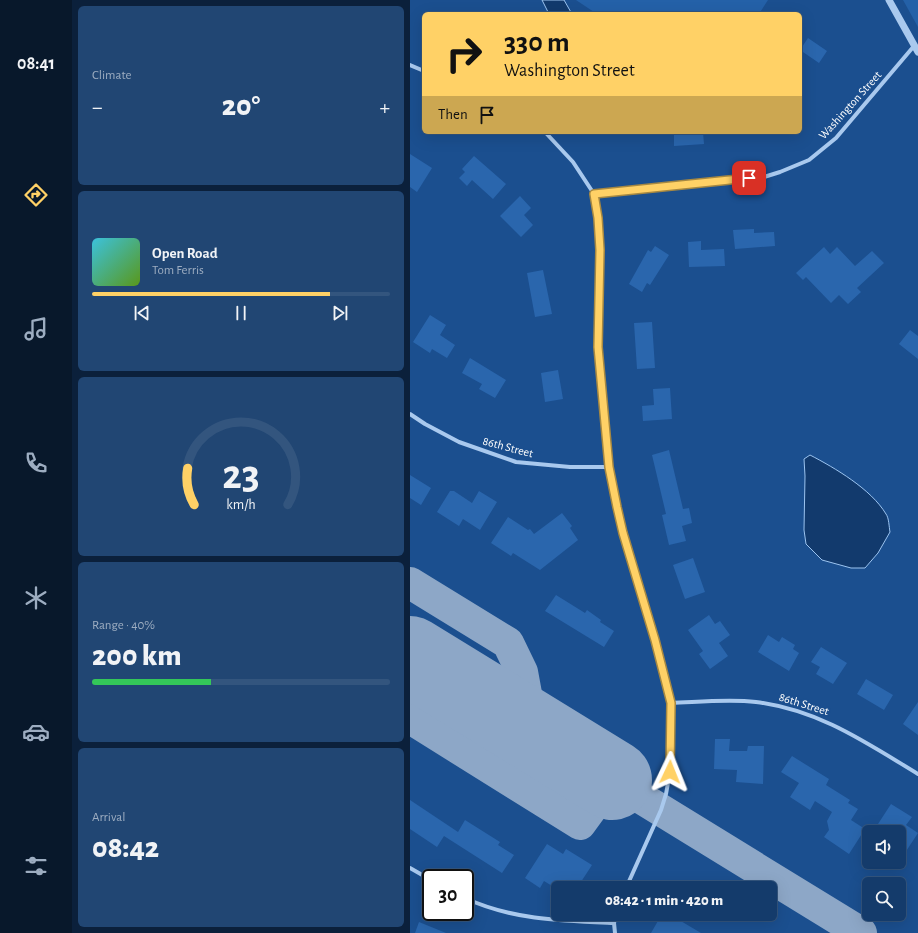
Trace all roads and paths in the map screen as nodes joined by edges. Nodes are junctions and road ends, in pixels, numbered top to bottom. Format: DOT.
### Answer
graph roads {
  1 [pos="888,0"];
  2 [pos="916,49"];
  3 [pos="410,65"];
  4 [pos="422,70"];
  5 [pos="547,134"];
  6 [pos="594,194"];
  7 [pos="410,414"];
  8 [pos="609,467"];
  9 [pos="671,703"];
  10 [pos="918,774"];
  11 [pos="410,868"];
  12 [pos="422,875"];
  13 [pos="629,881"];
  14 [pos="474,902"];
  15 [pos="614,923"];
  16 [pos="615,933"];
  1 -- 2 [label="street"];
  2 -- 6 [label="street, Washington Street"];
  3 -- 4 [label="street"];
  5 -- 6 [label="street"];
  6 -- 8 [label="street"];
  7 -- 8 [label="street, 86th Street"];
  8 -- 9 [label="street"];
  9 -- 10 [label="street, 86th Street"];
  9 -- 13 [label="street"];
  11 -- 12 [label="street"];
  14 -- 15 [label="street"];
  15 -- 16 [label="street"];
}
